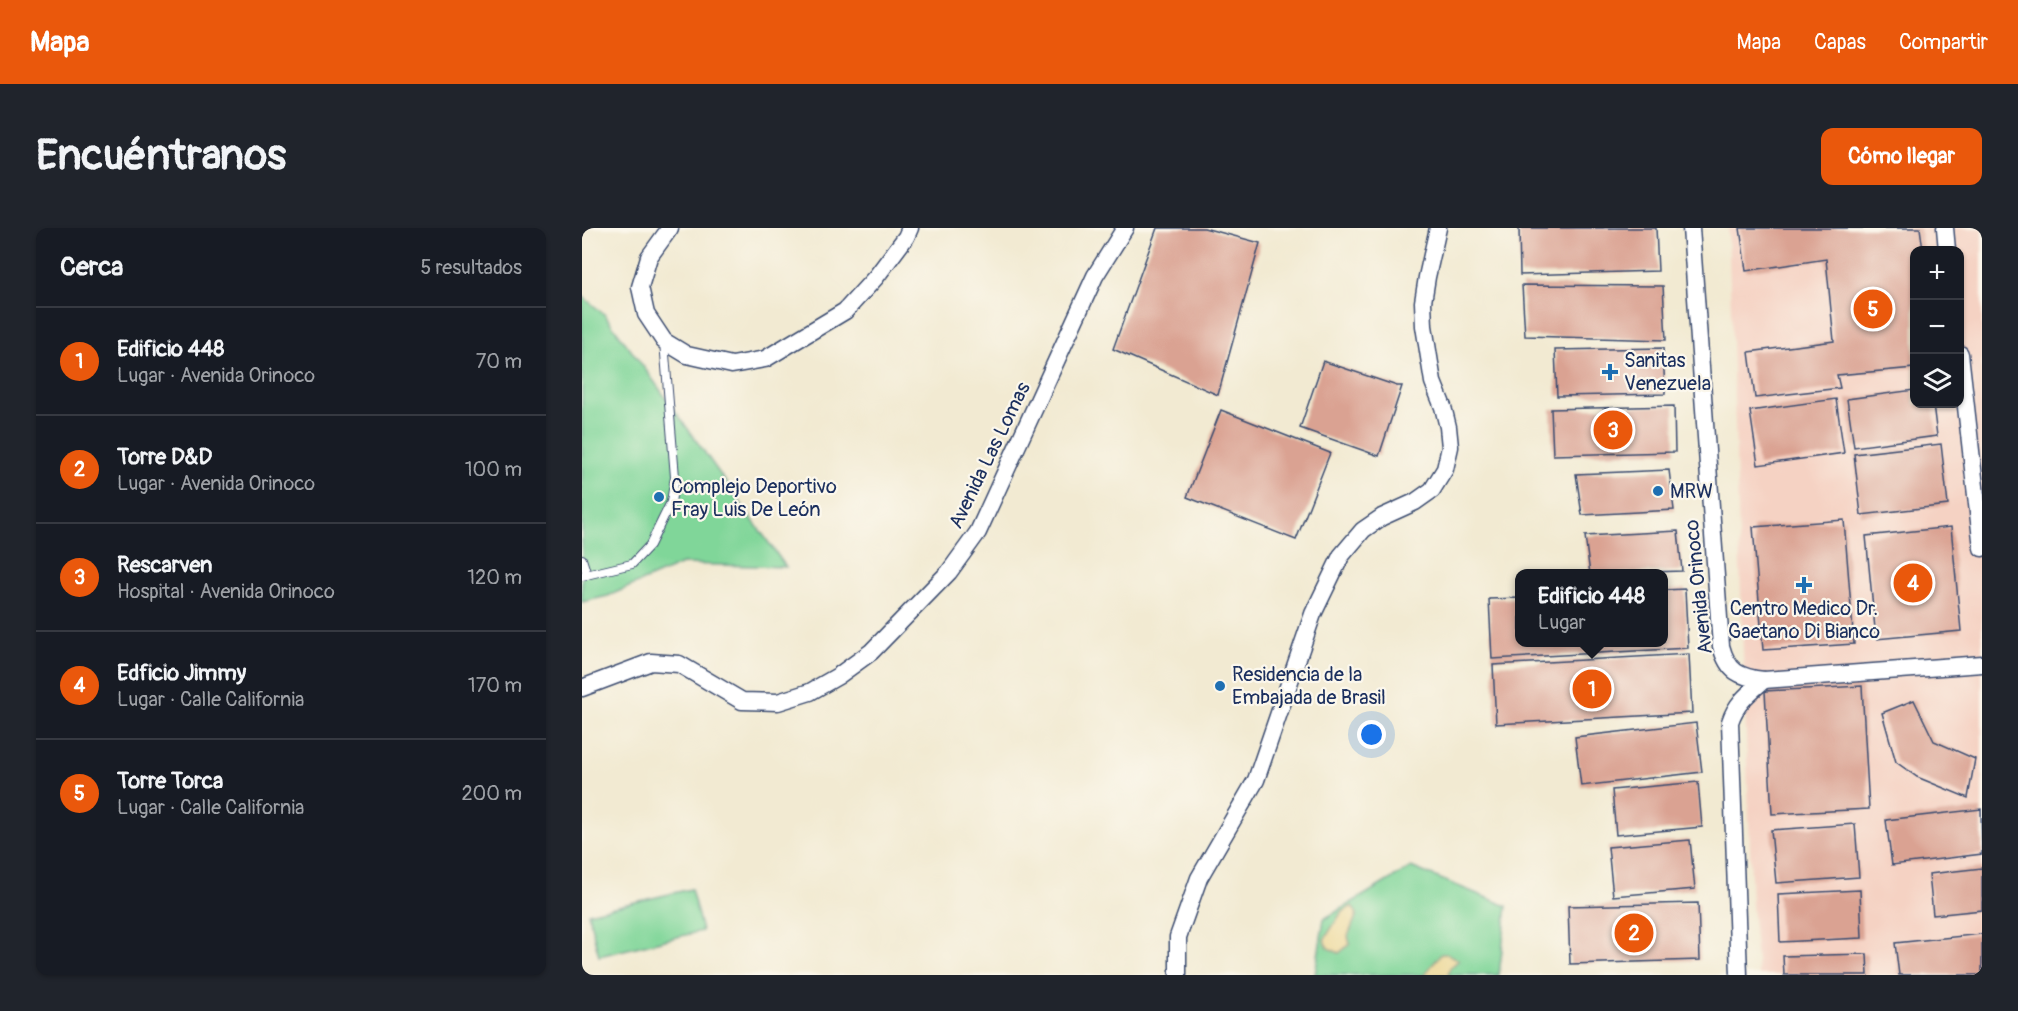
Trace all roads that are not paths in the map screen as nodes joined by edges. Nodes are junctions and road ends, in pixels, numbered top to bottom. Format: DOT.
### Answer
graph roads {
  1 [pos="670,228"];
  2 [pos="910,228"];
  3 [pos="1125,228"];
  4 [pos="1438,228"];
  5 [pos="1691,228"];
  6 [pos="1945,228"];
  7 [pos="1947,246"];
  8 [pos="664,341"];
  9 [pos="1964,396"];
  10 [pos="1982,548"];
  11 [pos="582,559"];
  12 [pos="584,575"];
  13 [pos="1982,664"];
  14 [pos="1764,680"];
  15 [pos="582,688"];
  16 [pos="1178,975"];
  17 [pos="1739,975"];
  1 -- 8 [label="street"];
  2 -- 8 [label="street"];
  3 -- 15 [label="street, Avenida Las Lomas"];
  4 -- 16 [label="street"];
  5 -- 14 [label="street, Avenida Orinoco"];
  6 -- 7 [label="street"];
  8 -- 12 [label="lane"];
  9 -- 10 [label="street"];
  11 -- 12 [label="lane"];
  13 -- 14 [label="street"];
  14 -- 17 [label="street"];
}
